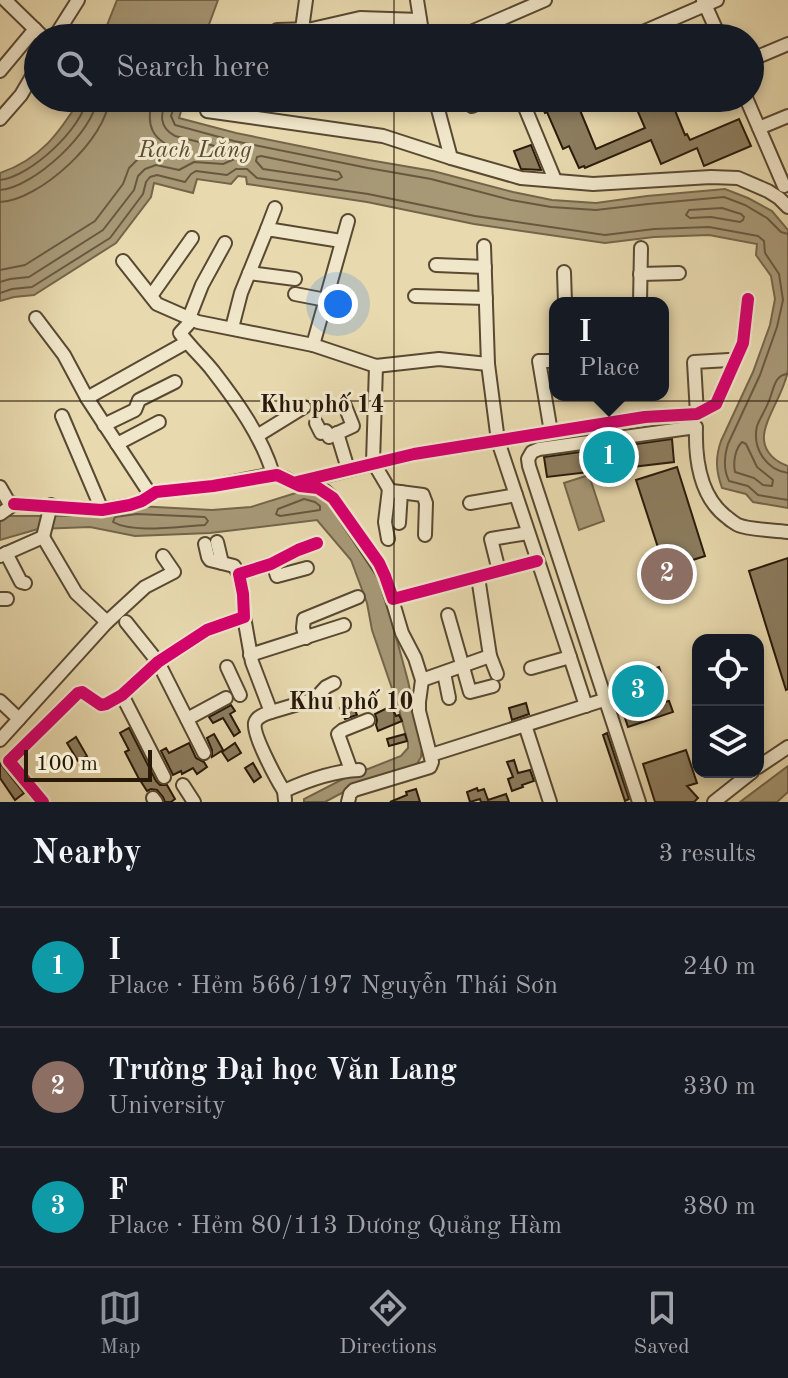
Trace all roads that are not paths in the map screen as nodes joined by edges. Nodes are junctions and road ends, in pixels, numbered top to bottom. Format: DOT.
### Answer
graph roads {
  1 [pos="5,0"];
  2 [pos="78,0"];
  3 [pos="306,0"];
  4 [pos="417,0"];
  5 [pos="545,0"];
  6 [pos="708,2"];
  7 [pos="420,20"];
  8 [pos="30,24"];
  9 [pos="63,24"];
  10 [pos="303,24"];
  11 [pos="334,24"];
  12 [pos="421,24"];
  13 [pos="489,24"];
  14 [pos="660,24"];
  15 [pos="715,24"];
  16 [pos="788,44"];
  17 [pos="24,48"];
  18 [pos="764,54"];
  19 [pos="0,71"];
  20 [pos="24,90"];
  21 [pos="214,112"];
  22 [pos="439,112"];
  23 [pos="527,112"];
  24 [pos="752,112"];
  25 [pos="788,116"];
  26 [pos="0,119"];
  27 [pos="759,128"];
  28 [pos="451,158"];
  29 [pos="555,180"];
  30 [pos="786,186"];
  31 [pos="768,191"];
  32 [pos="788,207"];
  33 [pos="275,208"];
  34 [pos="348,221"];
  35 [pos="267,229"];
  36 [pos="192,238"];
  37 [pos="341,241"];
  38 [pos="225,243"];
  39 [pos="484,246"];
  40 [pos="641,248"];
  41 [pos="123,261"];
  42 [pos="436,265"];
  43 [pos="485,267"];
  44 [pos="564,272"];
  45 [pos="249,273"];
  46 [pos="679,273"];
  47 [pos="640,274"];
  48 [pos="295,279"];
  49 [pos="295,294"];
  50 [pos="151,296"];
  51 [pos="415,296"];
  52 [pos="565,297"];
  53 [pos="640,297"];
  54 [pos="486,298"];
  55 [pos="748,299"];
  56 [pos="326,300"];
  57 [pos="36,318"];
  58 [pos="190,319"];
  59 [pos="232,328"];
  60 [pos="187,342"];
  61 [pos="313,345"];
  62 [pos="729,360"];
  63 [pos="549,361"];
  64 [pos="488,364"];
  65 [pos="376,366"];
  66 [pos="175,382"];
  67 [pos="549,388"];
  68 [pos="87,398"];
  69 [pos="550,401"];
  70 [pos="345,406"];
  71 [pos="304,407"];
  72 [pos="697,414"];
  73 [pos="62,416"];
  74 [pos="159,422"];
  75 [pos="316,423"];
  76 [pos="104,425"];
  77 [pos="551,432"];
  78 [pos="337,433"];
  79 [pos="257,436"];
  80 [pos="498,441"];
  81 [pos="117,444"];
  82 [pos="373,462"];
  83 [pos="348,469"];
  84 [pos="273,474"];
  85 [pos="293,483"];
  86 [pos="0,487"];
  87 [pos="395,491"];
  88 [pos="150,494"];
  89 [pos="516,495"];
  90 [pos="470,503"];
  91 [pos="14,504"];
  92 [pos="51,505"];
  93 [pos="102,510"];
  94 [pos="0,514"];
  95 [pos="399,523"];
  96 [pos="788,532"];
  97 [pos="528,533"];
  98 [pos="425,535"];
  99 [pos="43,537"];
  100 [pos="388,539"];
  101 [pos="211,543"];
  102 [pos="317,543"];
  103 [pos="3,555"];
  104 [pos="163,556"];
  105 [pos="537,561"];
  106 [pos="273,563"];
  107 [pos="307,568"];
  108 [pos="499,571"];
  109 [pos="239,574"];
  110 [pos="478,577"];
  111 [pos="25,583"];
  112 [pos="358,597"];
  113 [pos="393,599"];
  114 [pos="448,615"];
  115 [pos="244,617"];
  116 [pos="107,622"];
  117 [pos="126,622"];
  118 [pos="344,625"];
  119 [pos="306,638"];
  120 [pos="250,655"];
  121 [pos="490,656"];
  122 [pos="570,657"];
  123 [pos="158,662"];
  124 [pos="463,666"];
  125 [pos="227,667"];
  126 [pos="531,668"];
  127 [pos="256,673"];
  128 [pos="444,673"];
  129 [pos="422,680"];
  130 [pos="334,683"];
  131 [pos="122,695"];
  132 [pos="226,698"];
  133 [pos="449,698"];
  134 [pos="607,699"];
  135 [pos="0,701"];
  136 [pos="586,706"];
  137 [pos="271,712"];
  138 [pos="19,719"];
  139 [pos="187,719"];
  140 [pos="368,720"];
  141 [pos="525,725"];
  142 [pos="0,740"];
  143 [pos="788,747"];
  144 [pos="204,753"];
  145 [pos="431,755"];
  146 [pos="764,763"];
  147 [pos="164,777"];
  148 [pos="744,778"];
  149 [pos="183,785"];
  150 [pos="284,799"];
  151 [pos="41,801"];
  152 [pos="194,802"];
  153 [pos="348,802"];
  154 [pos="550,802"];
  155 [pos="639,802"];
  156 [pos="714,802"];
  1 -- 8 [label="street"];
  2 -- 9 [label="street"];
  3 -- 10 [label="street"];
  4 -- 7 [label="street"];
  5 -- 13 [label="street"];
  6 -- 14 [label="street"];
  6 -- 15 [label="street"];
  7 -- 11 [label="street"];
  7 -- 12 [label="street"];
  16 -- 18 [label="street"];
  17 -- 19 [label="street"];
  20 -- 26 [label="street"];
  21 -- 28 [label="street"];
  22 -- 28 [label="street"];
  23 -- 29 [label="street"];
  24 -- 27 [label="street"];
  25 -- 27 [label="street"];
  27 -- 30 [label="street"];
  28 -- 29 [label="street"];
  29 -- 31 [label="street"];
  30 -- 31 [label="street"];
  31 -- 32 [label="street"];
  33 -- 35 [label="street"];
  34 -- 37 [label="street"];
  35 -- 37 [label="street"];
  35 -- 45 [label="street"];
  36 -- 50 [label="street"];
  37 -- 56 [label="street"];
  38 -- 58 [label="street"];
  39 -- 43 [label="street"];
  40 -- 47 [label="street"];
  41 -- 50 [label="street"];
  42 -- 43 [label="street"];
  43 -- 54 [label="street"];
  44 -- 52 [label="street"];
  45 -- 48 [label="street"];
  45 -- 59 [label="street"];
  46 -- 47 [label="street"];
  47 -- 53 [label="street"];
  49 -- 56 [label="street"];
  50 -- 58 [label="street"];
  51 -- 54 [label="street"];
  54 -- 64 [label="street"];
  55 -- 72 [label="street"];
  56 -- 61 [label="street"];
  57 -- 68 [label="street"];
  58 -- 59 [label="street"];
  58 -- 60 [label="street"];
  59 -- 61 [label="street"];
  60 -- 68 [label="street"];
  60 -- 79 [label="street"];
  61 -- 65 [label="street"];
  62 -- 72 [label="street"];
  63 -- 67 [label="street"];
  64 -- 65 [label="street"];
  64 -- 80 [label="street"];
  65 -- 82 [label="street"];
  66 -- 76 [label="street"];
  68 -- 76 [label="street"];
  69 -- 77 [label="street"];
  70 -- 78 [label="street"];
  71 -- 79 [label="street"];
  72 -- 77 [label="street"];
  73 -- 93 [label="street"];
  74 -- 81 [label="street"];
  75 -- 78 [label="street"];
  76 -- 81 [label="street"];
  77 -- 80 [label="street"];
  78 -- 83 [label="street"];
  79 -- 84 [label="street"];
  80 -- 82 [label="street"];
  80 -- 89 [label="street"];
  81 -- 88 [label="street"];
  82 -- 83 [label="street"];
  82 -- 87 [label="street"];
  83 -- 85 [label="street"];
  84 -- 85 [label="street"];
  84 -- 88 [label="street"];
  85 -- 113 [label="street"];
  86 -- 91 [label="street"];
  87 -- 95 [label="street"];
  87 -- 98 [label="street"];
  87 -- 100 [label="street"];
  88 -- 93 [label="street"];
  89 -- 90 [label="street"];
  89 -- 97 [label="street"];
  91 -- 92 [label="street"];
  91 -- 94 [label="street"];
  92 -- 93 [label="street"];
  92 -- 99 [label="street"];
  96 -- 134 [label="street"];
  97 -- 105 [label="street"];
  97 -- 108 [label="street"];
  99 -- 103 [label="street"];
  99 -- 116 [label="street"];
  101 -- 109 [label="street"];
  102 -- 106 [label="street"];
  103 -- 111 [label="street"];
  104 -- 116 [label="street"];
  105 -- 108 [label="street"];
  105 -- 122 [label="street"];
  106 -- 107 [label="street"];
  106 -- 109 [label="street"];
  108 -- 110 [label="street"];
  109 -- 115 [label="street"];
  110 -- 113 [label="street"];
  110 -- 121 [label="street"];
  112 -- 119 [label="street"];
  113 -- 129 [label="street"];
  114 -- 124 [label="street"];
  115 -- 120 [label="street"];
  115 -- 123 [label="street"];
  116 -- 138 [label="street"];
  117 -- 123 [label="street"];
  118 -- 119 [label="street"];
  119 -- 120 [label="street"];
  120 -- 127 [label="street"];
  121 -- 124 [label="street"];
  121 -- 124 [label="street"];
  122 -- 126 [label="street"];
  122 -- 136 [label="street"];
  123 -- 131 [label="street"];
  123 -- 139 [label="street"];
  124 -- 128 [label="street"];
  125 -- 127 [label="street"];
  127 -- 137 [label="street"];
  128 -- 129 [label="street"];
  128 -- 133 [label="street"];
  129 -- 145 [label="street"];
  130 -- 137 [label="street"];
  131 -- 147 [label="street"];
  131 -- 151 [label="street"];
  132 -- 139 [label="street"];
  134 -- 136 [label="street"];
  134 -- 155 [label="street"];
  135 -- 138 [label="street"];
  136 -- 141 [label="street"];
  137 -- 150 [label="street"];
  138 -- 142 [label="street"];
  139 -- 144 [label="street"];
  140 -- 150 [label="street"];
  141 -- 145 [label="street"];
  141 -- 154 [label="street"];
  143 -- 146 [label="street"];
  145 -- 153 [label="street"];
  148 -- 156 [label="street"];
  149 -- 152 [label="street"];
}
